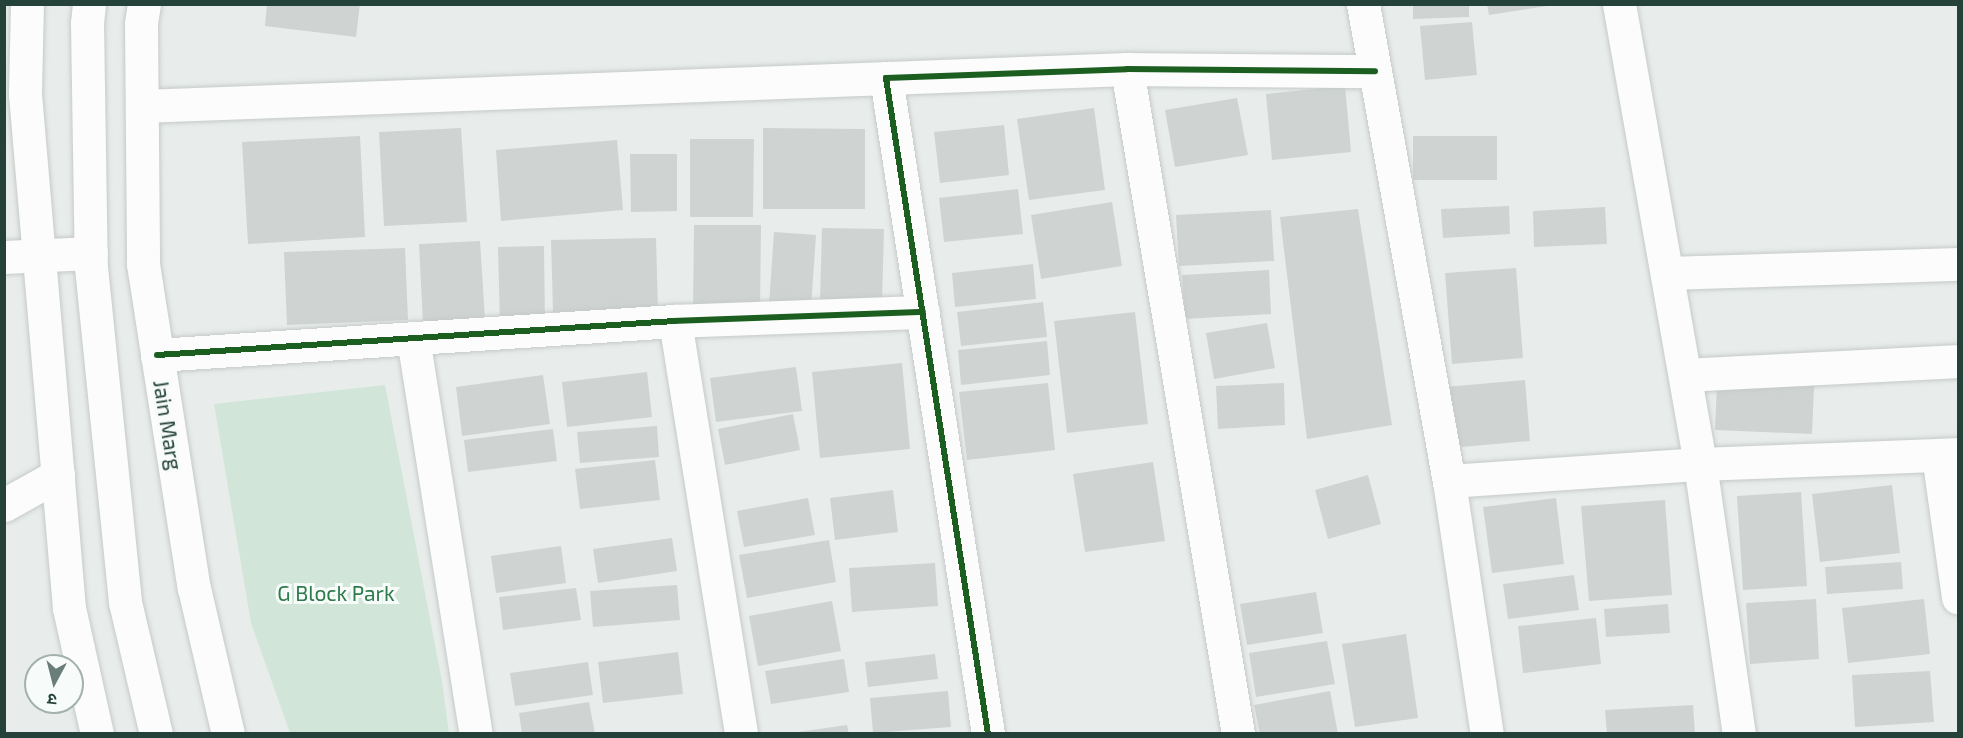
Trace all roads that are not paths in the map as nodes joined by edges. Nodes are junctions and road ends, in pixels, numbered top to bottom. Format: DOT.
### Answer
graph roads {
  1 [pos="27,4"];
  2 [pos="89,4"];
  3 [pos="144,4"];
  4 [pos="1363,4"];
  5 [pos="1619,4"];
  6 [pos="1127,69"];
  7 [pos="1375,71"];
  8 [pos="886,78"];
  9 [pos="142,106"];
  10 [pos="91,253"];
  11 [pos="39,255"];
  12 [pos="4,257"];
  13 [pos="1959,264"];
  14 [pos="1668,273"];
  15 [pos="923,312"];
  16 [pos="675,321"];
  17 [pos="413,338"];
  18 [pos="157,355"];
  19 [pos="1959,362"];
  20 [pos="1685,375"];
  21 [pos="1948,454"];
  22 [pos="1700,464"];
  23 [pos="58,476"];
  24 [pos="1449,481"];
  25 [pos="4,505"];
  26 [pos="1959,598"];
  27 [pos="97,734"];
  28 [pos="156,734"];
  29 [pos="228,734"];
  30 [pos="476,734"];
  31 [pos="741,734"];
  32 [pos="988,734"];
  33 [pos="1238,734"];
  34 [pos="1487,734"];
  35 [pos="1739,734"];
  1 -- 11 [label="street"];
  2 -- 10 [label="street"];
  3 -- 9 [label="street, Jain Marg"];
  4 -- 7 [label="street"];
  5 -- 14 [label="street"];
  6 -- 7 [label="street"];
  6 -- 8 [label="street"];
  6 -- 33 [label="street"];
  7 -- 24 [label="street"];
  8 -- 9 [label="street"];
  8 -- 15 [label="street"];
  9 -- 18 [label="street, Jain Marg"];
  10 -- 11 [label="street"];
  10 -- 28 [label="street"];
  11 -- 12 [label="street"];
  11 -- 23 [label="street"];
  13 -- 14 [label="street"];
  14 -- 20 [label="street"];
  15 -- 16 [label="street"];
  15 -- 32 [label="street"];
  16 -- 17 [label="street"];
  16 -- 31 [label="street"];
  17 -- 18 [label="street"];
  17 -- 30 [label="street"];
  18 -- 29 [label="street, Jain Marg"];
  19 -- 20 [label="street"];
  20 -- 22 [label="street"];
  21 -- 22 [label="street"];
  21 -- 26 [label="street"];
  22 -- 24 [label="street"];
  22 -- 35 [label="street"];
  23 -- 25 [label="street"];
  23 -- 27 [label="street"];
  24 -- 34 [label="street"];
}
